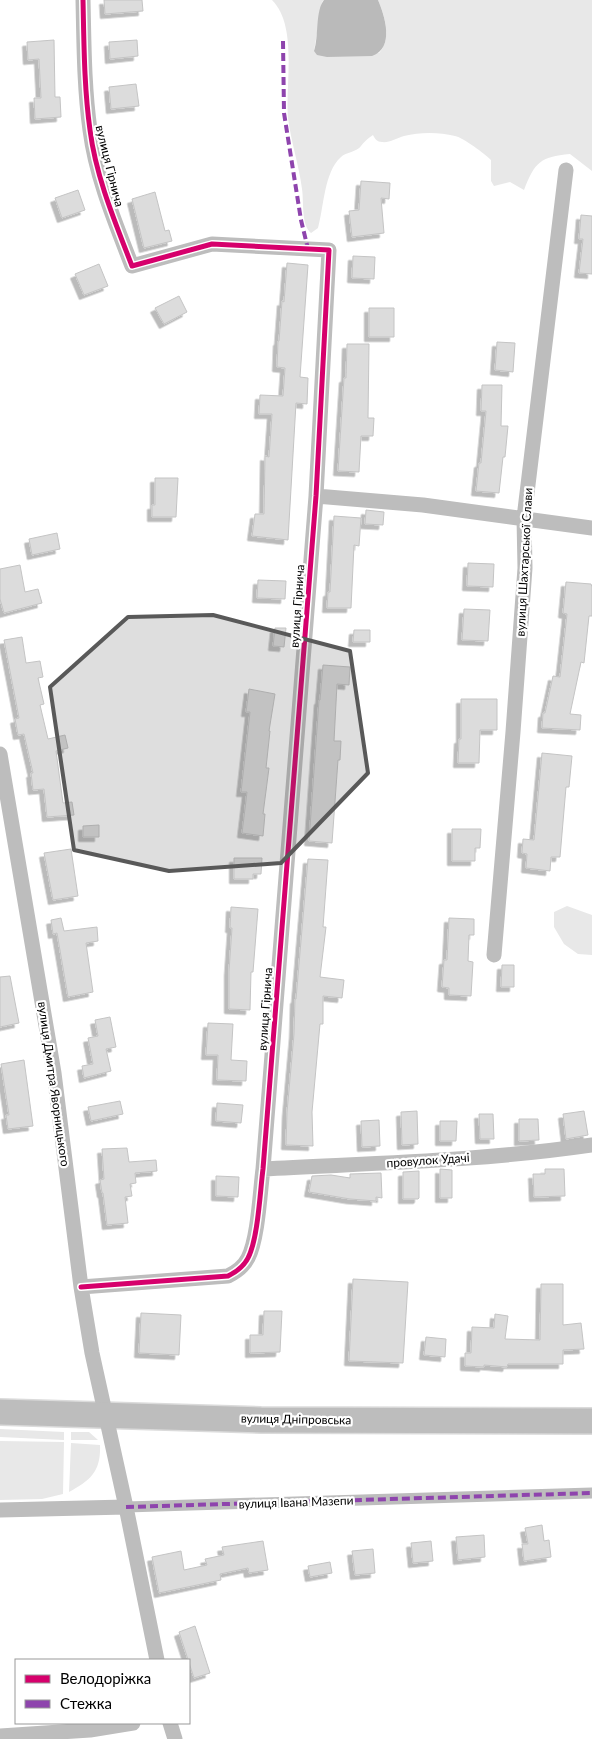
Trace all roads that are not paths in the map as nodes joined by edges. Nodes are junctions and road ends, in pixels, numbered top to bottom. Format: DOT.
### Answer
graph roads {
  1 [pos="83,0"];
  2 [pos="566,170"];
  3 [pos="316,496"];
  4 [pos="524,518"];
  5 [pos="592,528"];
  6 [pos="0,754"];
  7 [pos="494,955"];
  8 [pos="592,1145"];
  9 [pos="263,1169"];
  10 [pos="81,1287"];
  11 [pos="0,1412"];
  12 [pos="106,1415"];
  13 [pos="592,1421"];
  14 [pos="592,1493"];
  15 [pos="126,1507"];
  16 [pos="0,1510"];
  17 [pos="157,1659"];
  18 [pos="127,1724"];
  19 [pos="170,1724"];
  20 [pos="0,1736"];
  21 [pos="175,1739"];
  1 -- 3 [label="street, вулиця Гірнича"];
  2 -- 4 [label="street, вулиця Шахтарської Слави"];
  3 -- 4 [label="street"];
  3 -- 9 [label="street, вулиця Гірнича"];
  4 -- 5 [label="street"];
  4 -- 7 [label="street, вулиця Шахтарської Слави"];
  6 -- 10 [label="street, вулиця Дмитра Яворницького"];
  8 -- 9 [label="street, провулок Удачі"];
  9 -- 10 [label="street, вулиця Гірнича"];
  10 -- 12 [label="street, вулиця Дмитра Яворницького"];
  11 -- 12 [label="highway, вулиця Дніпровська"];
  12 -- 13 [label="highway, вулиця Дніпровська"];
  12 -- 15 [label="street, вулиця Дмитра Яворницького"];
  14 -- 15 [label="street, вулиця Івана Мазепи"];
  15 -- 16 [label="street, вулиця Івана Мазепи"];
  15 -- 17 [label="street, вулиця Дмитра Яворницького"];
  18 -- 20 [label="street"];
  19 -- 21 [label="street"];
}
